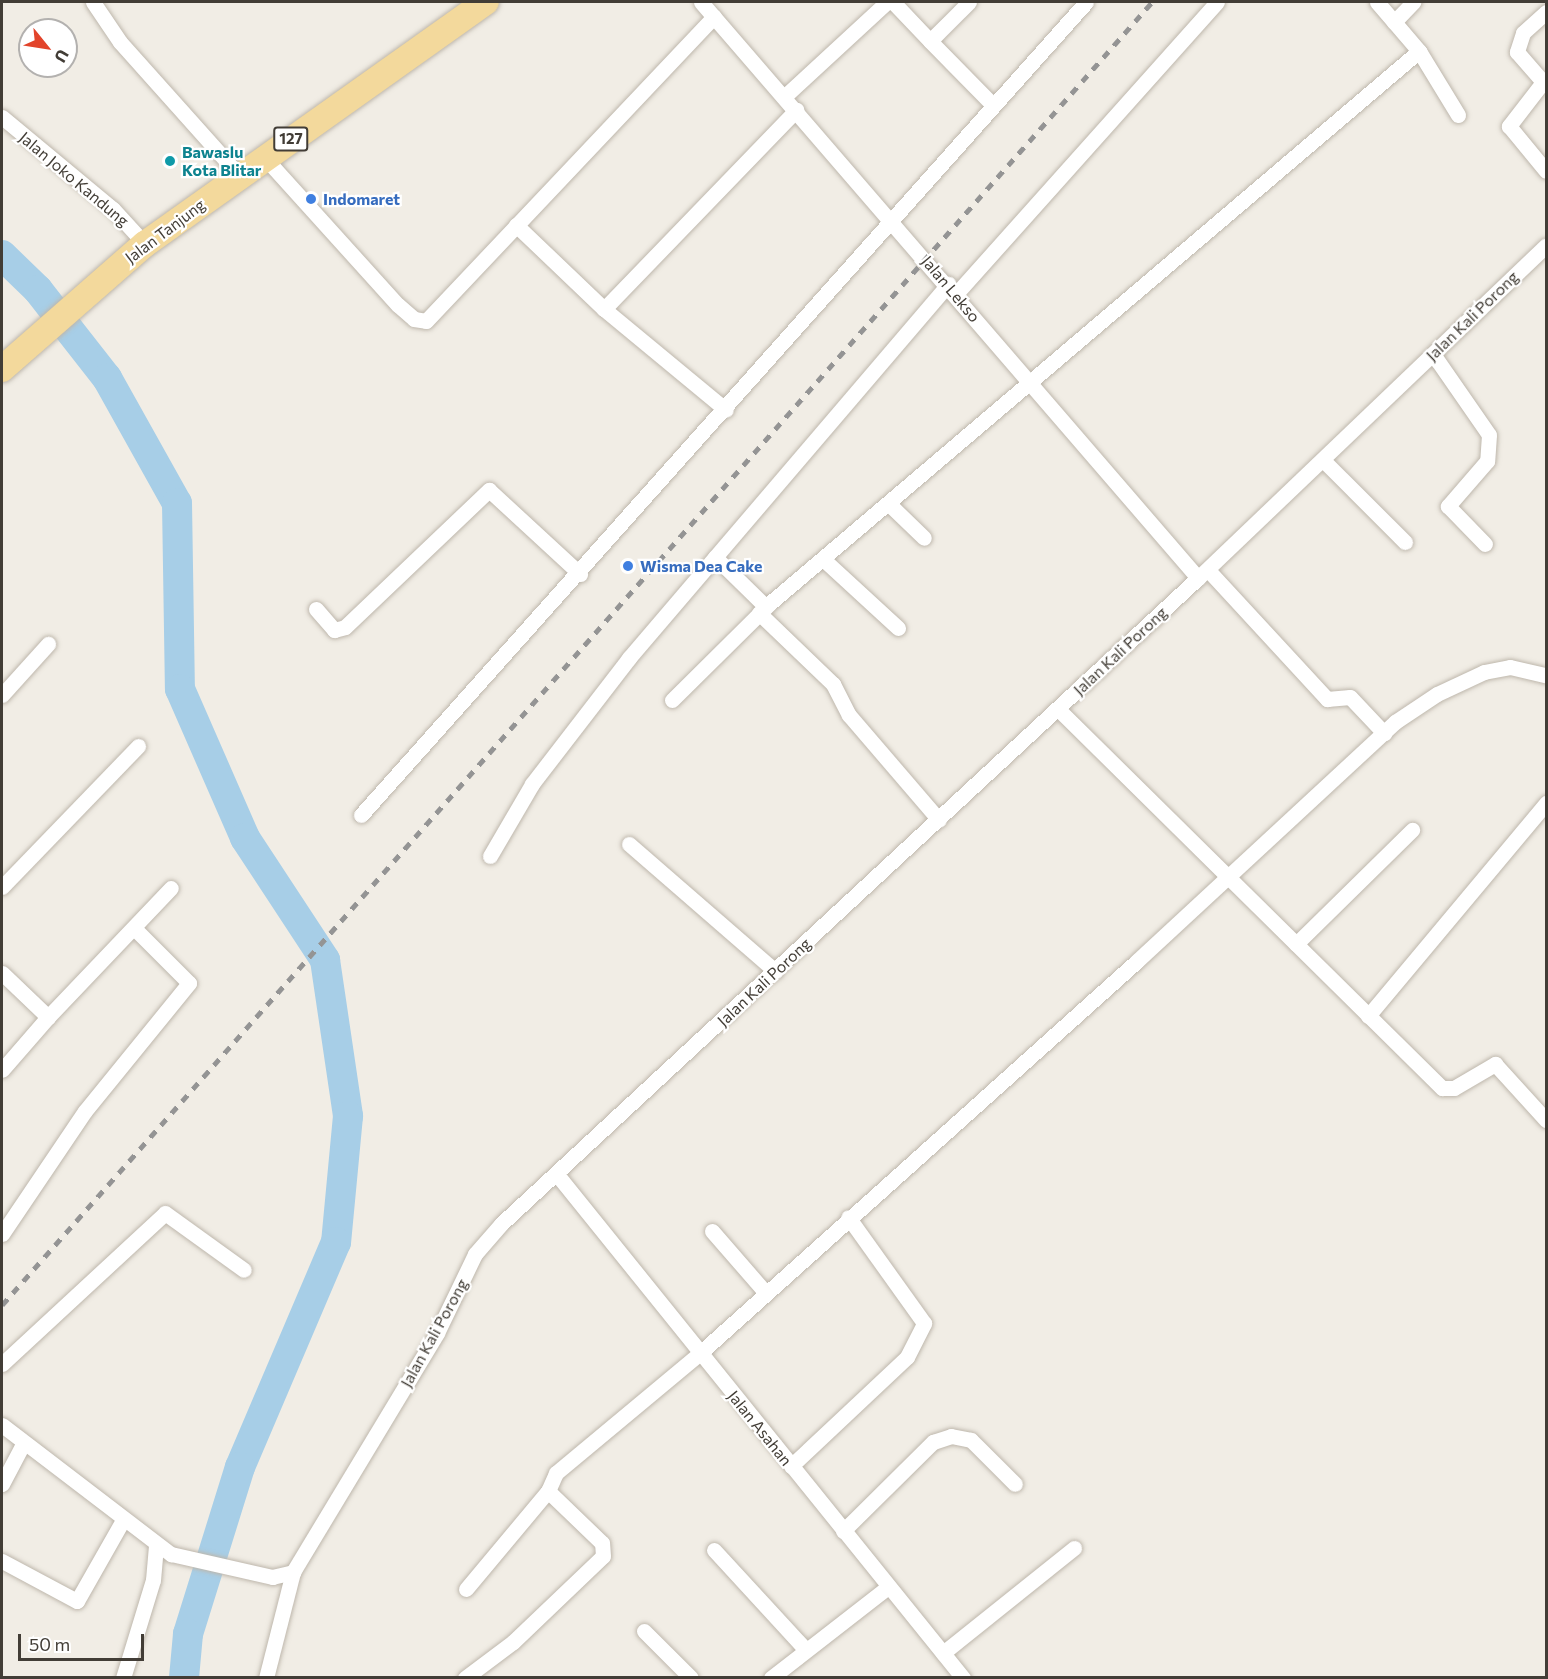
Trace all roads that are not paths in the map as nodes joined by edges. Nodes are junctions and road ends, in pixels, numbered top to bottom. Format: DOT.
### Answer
graph roads {
  1 [pos="93,2"];
  2 [pos="486,2"];
  3 [pos="701,2"];
  4 [pos="886,2"];
  5 [pos="893,2"];
  6 [pos="969,2"];
  7 [pos="1086,2"];
  8 [pos="1217,2"];
  9 [pos="1377,2"];
  10 [pos="1413,2"];
  11 [pos="1546,12"];
  12 [pos="714,16"];
  13 [pos="1394,22"];
  14 [pos="930,41"];
  15 [pos="1413,54"];
  16 [pos="785,96"];
  17 [pos="992,104"];
  18 [pos="796,110"];
  19 [pos="1458,116"];
  20 [pos="2,117"];
  21 [pos="265,158"];
  22 [pos="1546,171"];
  23 [pos="240,176"];
  24 [pos="893,223"];
  25 [pos="516,225"];
  26 [pos="145,243"];
  27 [pos="1546,246"];
  28 [pos="951,290"];
  29 [pos="604,309"];
  30 [pos="1433,354"];
  31 [pos="2,369"];
  32 [pos="1031,383"];
  33 [pos="726,410"];
  34 [pos="1323,460"];
  35 [pos="890,505"];
  36 [pos="924,538"];
  37 [pos="1405,542"];
  38 [pos="1485,544"];
  39 [pos="715,557"];
  40 [pos="823,559"];
  41 [pos="580,574"];
  42 [pos="1203,574"];
  43 [pos="316,609"];
  44 [pos="763,610"];
  45 [pos="898,628"];
  46 [pos="48,644"];
  47 [pos="1546,675"];
  48 [pos="2,695"];
  49 [pos="672,700"];
  50 [pos="1058,709"];
  51 [pos="1384,733"];
  52 [pos="138,746"];
  53 [pos="1546,803"];
  54 [pos="361,815"];
  55 [pos="939,820"];
  56 [pos="1412,830"];
  57 [pos="629,844"];
  58 [pos="490,856"];
  59 [pos="1229,878"];
  60 [pos="2,887"];
  61 [pos="171,888"];
  62 [pos="135,929"];
  63 [pos="1296,944"];
  64 [pos="775,971"];
  65 [pos="2,973"];
  66 [pos="1368,1016"];
  67 [pos="48,1017"];
  68 [pos="2,1070"];
  69 [pos="1546,1120"];
  70 [pos="559,1177"];
  71 [pos="848,1217"];
  72 [pos="712,1231"];
  73 [pos="2,1234"];
  74 [pos="244,1270"];
  75 [pos="765,1293"];
  76 [pos="700,1353"];
  77 [pos="2,1364"];
  78 [pos="2,1425"];
  79 [pos="23,1444"];
  80 [pos="791,1466"];
  81 [pos="2,1484"];
  82 [pos="1015,1484"];
  83 [pos="548,1491"];
  84 [pos="123,1520"];
  85 [pos="843,1531"];
  86 [pos="156,1546"];
  87 [pos="1074,1548"];
  88 [pos="714,1550"];
  89 [pos="2,1561"];
  90 [pos="293,1572"];
  91 [pos="888,1587"];
  92 [pos="466,1589"];
  93 [pos="644,1631"];
  94 [pos="804,1649"];
  95 [pos="943,1653"];
  96 [pos="774,1676"];
  97 [pos="123,1677"];
  98 [pos="266,1677"];
  99 [pos="466,1677"];
  100 [pos="691,1677"];
  101 [pos="963,1677"];
  1 -- 23 [label="street"];
  2 -- 21 [label="main road, Jalan Tanjung / 127"];
  3 -- 12 [label="street, Jalan Lekso"];
  4 -- 16 [label="street"];
  5 -- 14 [label="street"];
  6 -- 14 [label="street"];
  7 -- 17 [label="street"];
  8 -- 28 [label="street"];
  9 -- 13 [label="street"];
  10 -- 13 [label="street"];
  11 -- 22 [label="street"];
  12 -- 16 [label="street, Jalan Lekso"];
  12 -- 25 [label="street"];
  13 -- 15 [label="street"];
  14 -- 17 [label="street"];
  15 -- 19 [label="street"];
  15 -- 32 [label="street"];
  16 -- 18 [label="street, Jalan Lekso"];
  17 -- 24 [label="street"];
  18 -- 24 [label="street, Jalan Lekso"];
  18 -- 29 [label="street"];
  20 -- 26 [label="street, Jalan Joko Kandung"];
  21 -- 23 [label="main road, Jalan Tanjung / 127"];
  21 -- 25 [label="street"];
  23 -- 26 [label="main road, Jalan Tanjung / 127"];
  24 -- 28 [label="street, Jalan Lekso"];
  24 -- 33 [label="street"];
  25 -- 29 [label="street"];
  26 -- 31 [label="main road, Jalan Tanjung / 127"];
  27 -- 30 [label="street, Jalan Kali Porong"];
  28 -- 32 [label="street, Jalan Lekso"];
  28 -- 39 [label="street"];
  29 -- 33 [label="street"];
  30 -- 34 [label="street, Jalan Kali Porong"];
  30 -- 38 [label="street"];
  32 -- 35 [label="street"];
  32 -- 42 [label="street, Jalan Lekso"];
  33 -- 41 [label="street"];
  34 -- 37 [label="street"];
  34 -- 42 [label="street, Jalan Kali Porong"];
  35 -- 36 [label="street"];
  35 -- 40 [label="street"];
  39 -- 44 [label="street"];
  39 -- 58 [label="street"];
  40 -- 44 [label="street"];
  40 -- 45 [label="street"];
  41 -- 43 [label="street"];
  41 -- 54 [label="street"];
  42 -- 50 [label="street, Jalan Kali Porong"];
  42 -- 51 [label="street, Jalan Lekso"];
  44 -- 49 [label="street"];
  44 -- 55 [label="street"];
  46 -- 48 [label="street"];
  47 -- 51 [label="street"];
  50 -- 55 [label="street, Jalan Kali Porong"];
  50 -- 59 [label="street"];
  51 -- 59 [label="street"];
  52 -- 60 [label="street"];
  53 -- 66 [label="street"];
  55 -- 64 [label="street, Jalan Kali Porong"];
  56 -- 63 [label="street"];
  57 -- 64 [label="street"];
  59 -- 63 [label="street"];
  59 -- 71 [label="street"];
  61 -- 62 [label="street"];
  62 -- 67 [label="street"];
  62 -- 73 [label="street"];
  63 -- 66 [label="street"];
  64 -- 70 [label="street, Jalan Kali Porong"];
  65 -- 67 [label="street"];
  66 -- 69 [label="street"];
  67 -- 68 [label="street"];
  70 -- 76 [label="street, Jalan Asahan"];
  70 -- 90 [label="street, Jalan Kali Porong"];
  71 -- 75 [label="street"];
  71 -- 80 [label="street"];
  72 -- 75 [label="street"];
  74 -- 77 [label="street"];
  75 -- 76 [label="street"];
  76 -- 80 [label="street, Jalan Asahan"];
  76 -- 83 [label="street"];
  78 -- 79 [label="street"];
  79 -- 81 [label="street"];
  79 -- 84 [label="street"];
  80 -- 85 [label="street, Jalan Asahan"];
  82 -- 85 [label="street"];
  83 -- 92 [label="street"];
  83 -- 99 [label="street"];
  84 -- 86 [label="street"];
  84 -- 89 [label="street"];
  85 -- 91 [label="street, Jalan Asahan"];
  86 -- 90 [label="street"];
  86 -- 97 [label="street"];
  87 -- 95 [label="street"];
  88 -- 94 [label="street"];
  90 -- 98 [label="street, Jalan Kali Porong"];
  91 -- 94 [label="street"];
  91 -- 95 [label="street, Jalan Asahan"];
  93 -- 100 [label="street"];
  94 -- 96 [label="street"];
  95 -- 101 [label="street, Jalan Asahan"];
}
